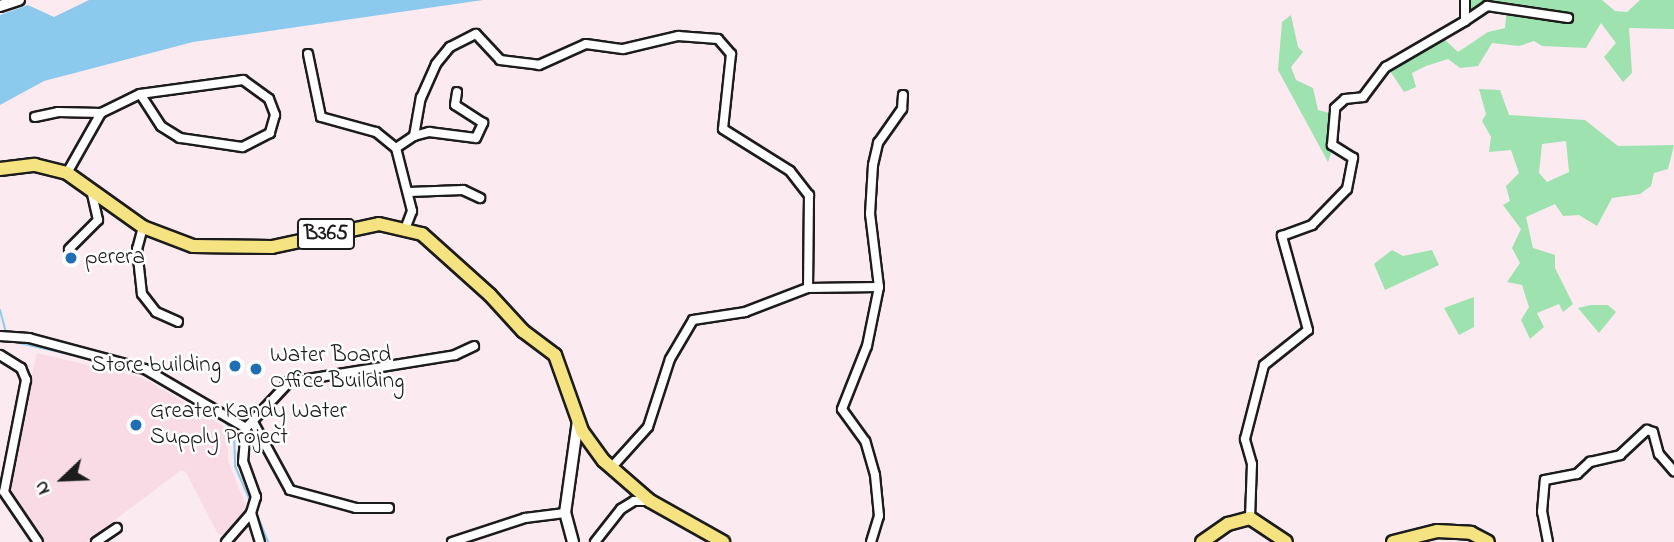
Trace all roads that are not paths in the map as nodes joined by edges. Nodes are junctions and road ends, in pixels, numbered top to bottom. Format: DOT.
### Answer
graph roads {
  1 [pos="19,0"];
  2 [pos="1465,0"];
  3 [pos="0,6"];
  4 [pos="1568,18"];
  5 [pos="1465,21"];
  6 [pos="308,54"];
  7 [pos="457,92"];
  8 [pos="140,94"];
  9 [pos="904,95"];
  10 [pos="101,113"];
  11 [pos="35,117"];
  12 [pos="414,136"];
  13 [pos="396,148"];
  14 [pos="0,169"];
  15 [pos="67,173"];
  16 [pos="409,192"];
  17 [pos="92,193"];
  18 [pos="480,198"];
  19 [pos="406,227"];
  20 [pos="143,228"];
  21 [pos="69,249"];
  22 [pos="879,287"];
  23 [pos="808,288"];
  24 [pos="178,322"];
  25 [pos="0,336"];
  26 [pos="474,346"];
  27 [pos="0,355"];
  28 [pos="578,420"];
  29 [pos="249,425"];
  30 [pos="4,462"];
  31 [pos="611,468"];
  32 [pos="1674,471"];
  33 [pos="650,501"];
  34 [pos="389,508"];
  35 [pos="251,513"];
  36 [pos="565,513"];
  37 [pos="1250,518"];
  38 [pos="117,528"];
  39 [pos="38,542"];
  40 [pos="96,542"];
  41 [pos="226,542"];
  42 [pos="260,542"];
  43 [pos="452,542"];
  44 [pos="573,542"];
  45 [pos="595,542"];
  46 [pos="723,542"];
  47 [pos="871,542"];
  48 [pos="1202,542"];
  49 [pos="1286,542"];
  50 [pos="1393,542"];
  51 [pos="1488,542"];
  52 [pos="1548,542"];
  1 -- 3 [label="street"];
  2 -- 5 [label="street"];
  4 -- 5 [label="street"];
  5 -- 37 [label="street"];
  6 -- 13 [label="street"];
  7 -- 12 [label="street"];
  8 -- 8 [label="street"];
  8 -- 10 [label="street"];
  9 -- 22 [label="street"];
  10 -- 11 [label="street"];
  10 -- 15 [label="street"];
  12 -- 13 [label="street"];
  12 -- 23 [label="street"];
  13 -- 16 [label="street"];
  14 -- 15 [label="main road, B365"];
  15 -- 17 [label="main road, B365"];
  16 -- 18 [label="street"];
  16 -- 19 [label="street"];
  17 -- 20 [label="main road, B365"];
  17 -- 21 [label="street"];
  19 -- 20 [label="main road, B365"];
  19 -- 28 [label="main road, B365"];
  20 -- 24 [label="street"];
  22 -- 23 [label="street"];
  22 -- 47 [label="street"];
  23 -- 31 [label="street"];
  25 -- 29 [label="street"];
  26 -- 29 [label="street"];
  27 -- 30 [label="street"];
  28 -- 31 [label="main road, B365"];
  28 -- 36 [label="street"];
  29 -- 34 [label="street"];
  29 -- 35 [label="street"];
  30 -- 39 [label="street"];
  31 -- 33 [label="main road, B365"];
  32 -- 52 [label="street"];
  33 -- 45 [label="street"];
  33 -- 46 [label="main road, B365"];
  35 -- 41 [label="street"];
  35 -- 42 [label="street"];
  36 -- 43 [label="street"];
  36 -- 44 [label="street"];
  37 -- 48 [label="main road"];
  37 -- 49 [label="main road"];
  38 -- 40 [label="street"];
  50 -- 51 [label="main road"];
}
